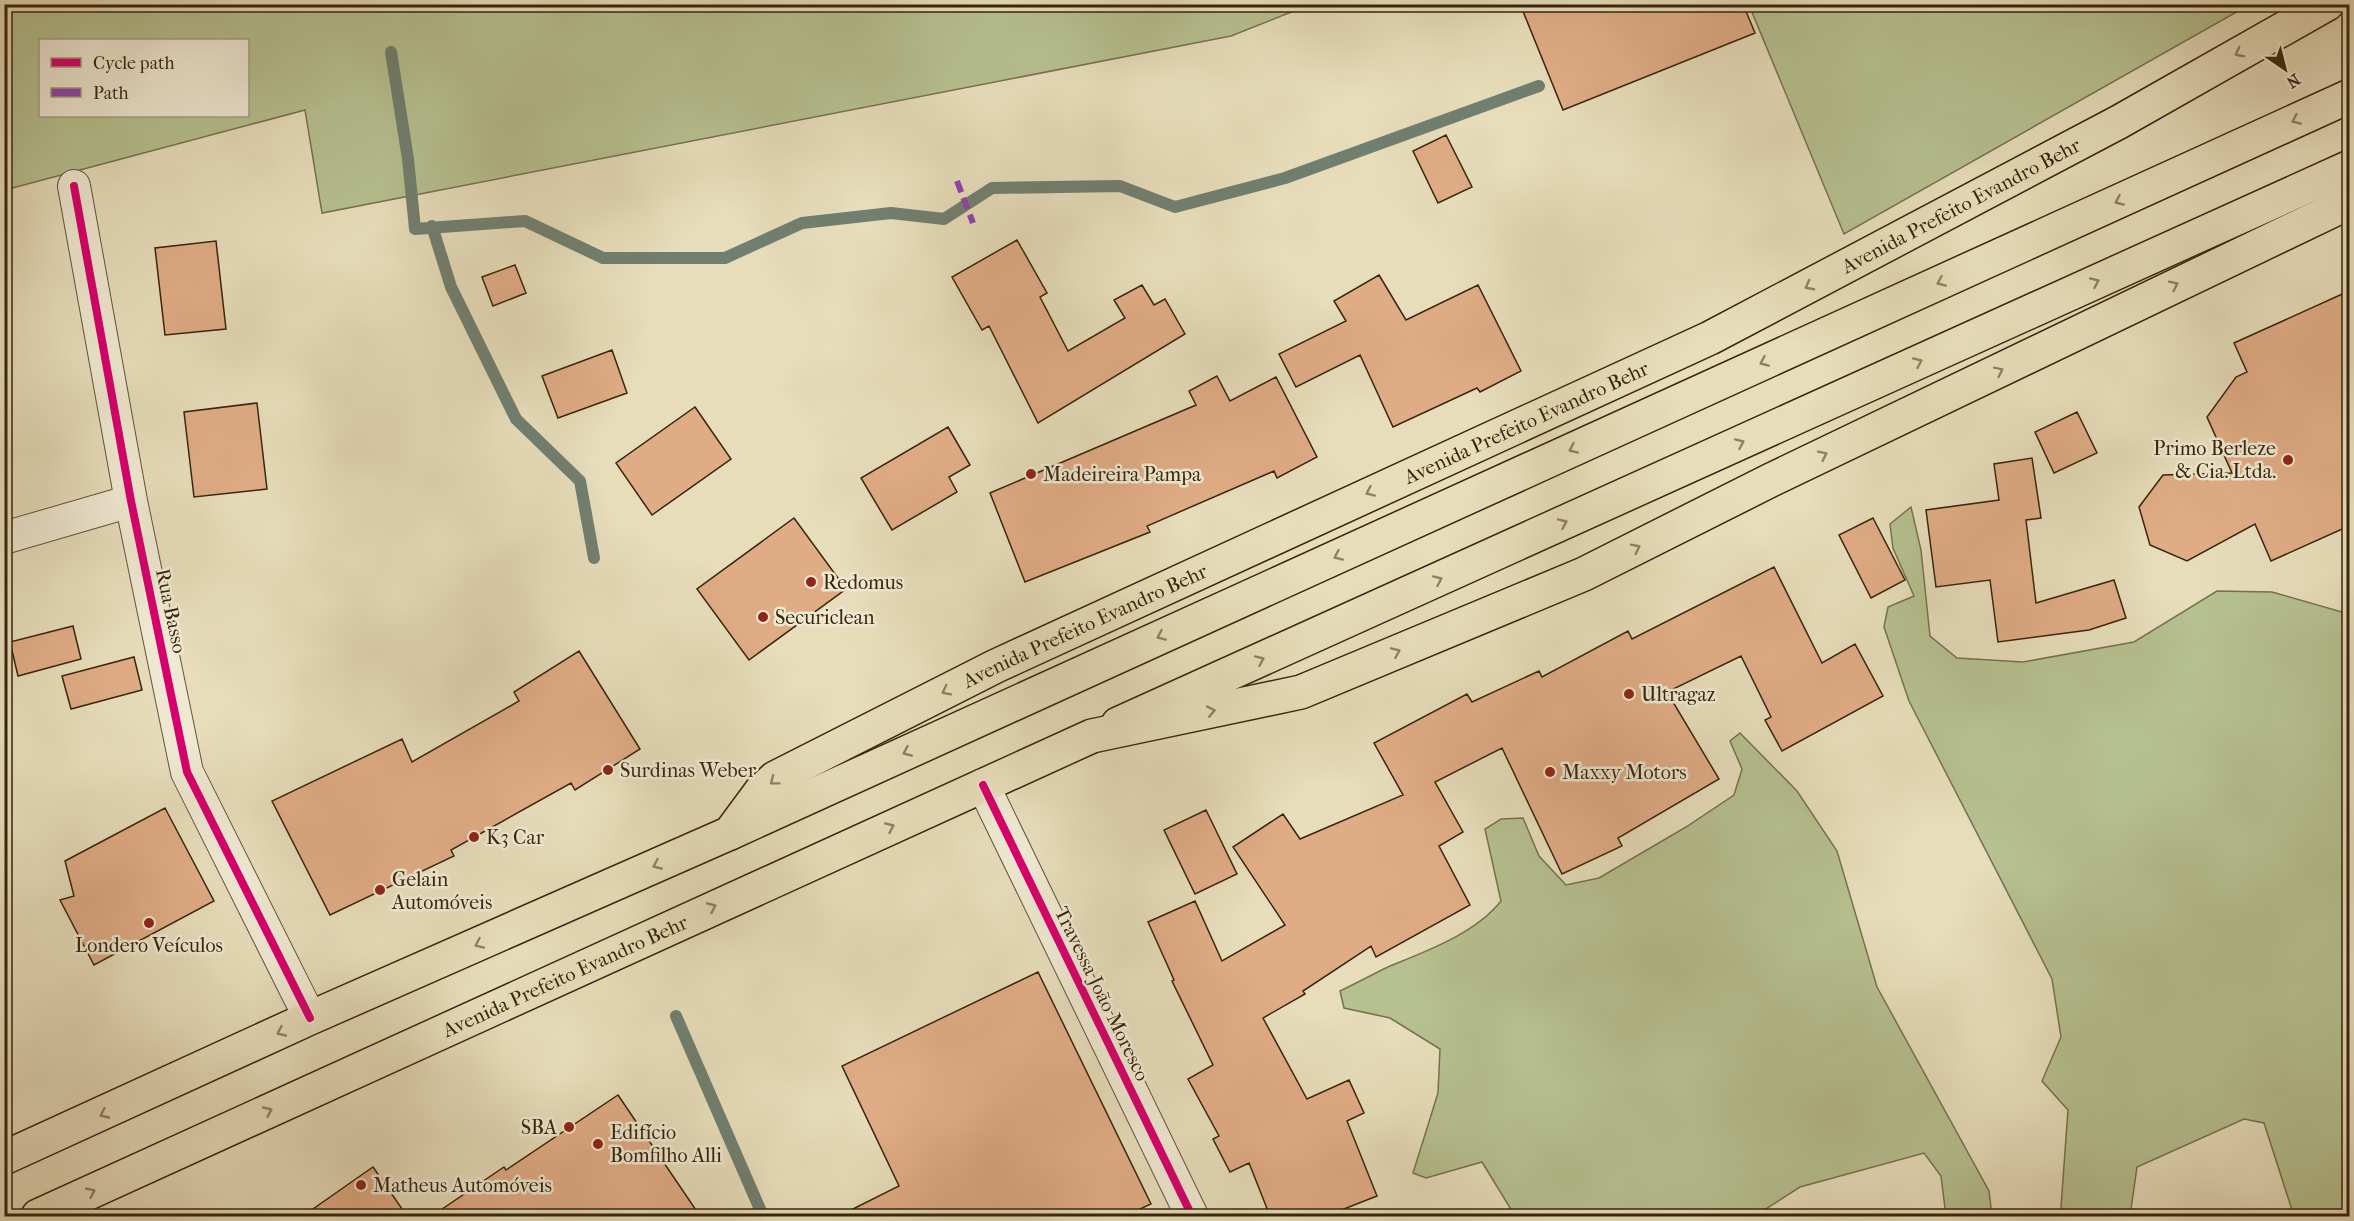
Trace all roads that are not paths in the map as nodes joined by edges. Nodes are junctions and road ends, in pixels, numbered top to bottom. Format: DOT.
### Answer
graph roads {
  1 [pos="2327,4"];
  2 [pos="2349,96"];
  3 [pos="2349,167"];
  4 [pos="74,186"];
  5 [pos="2349,202"];
  6 [pos="131,501"];
  7 [pos="4,538"];
  8 [pos="1092,736"];
  9 [pos="983,785"];
  10 [pos="730,833"];
  11 [pos="310,1018"];
  12 [pos="4,1158"];
  13 [pos="38,1216"];
  14 [pos="1192,1216"];
  1 -- 10 [label="main road, Avenida Prefeito Evandro Behr, one-way"];
  2 -- 10 [label="main road, Avenida Prefeito Evandro Behr, one-way"];
  8 -- 3 [label="main road, Avenida Prefeito Evandro Behr, one-way"];
  4 -- 6 [label="street, Rua Basso"];
  8 -- 5 [label="main road, Avenida Prefeito Evandro Behr, one-way"];
  6 -- 7 [label="street"];
  6 -- 11 [label="street, Rua Basso"];
  8 -- 9 [label="main road, Avenida Prefeito Evandro Behr"];
  13 -- 9 [label="main road, Avenida Prefeito Evandro Behr, one-way"];
  9 -- 14 [label="street, Travessa João Moresco"];
  10 -- 11 [label="main road, Avenida Prefeito Evandro Behr, one-way"];
  11 -- 12 [label="main road, Avenida Prefeito Evandro Behr, one-way"];
}
